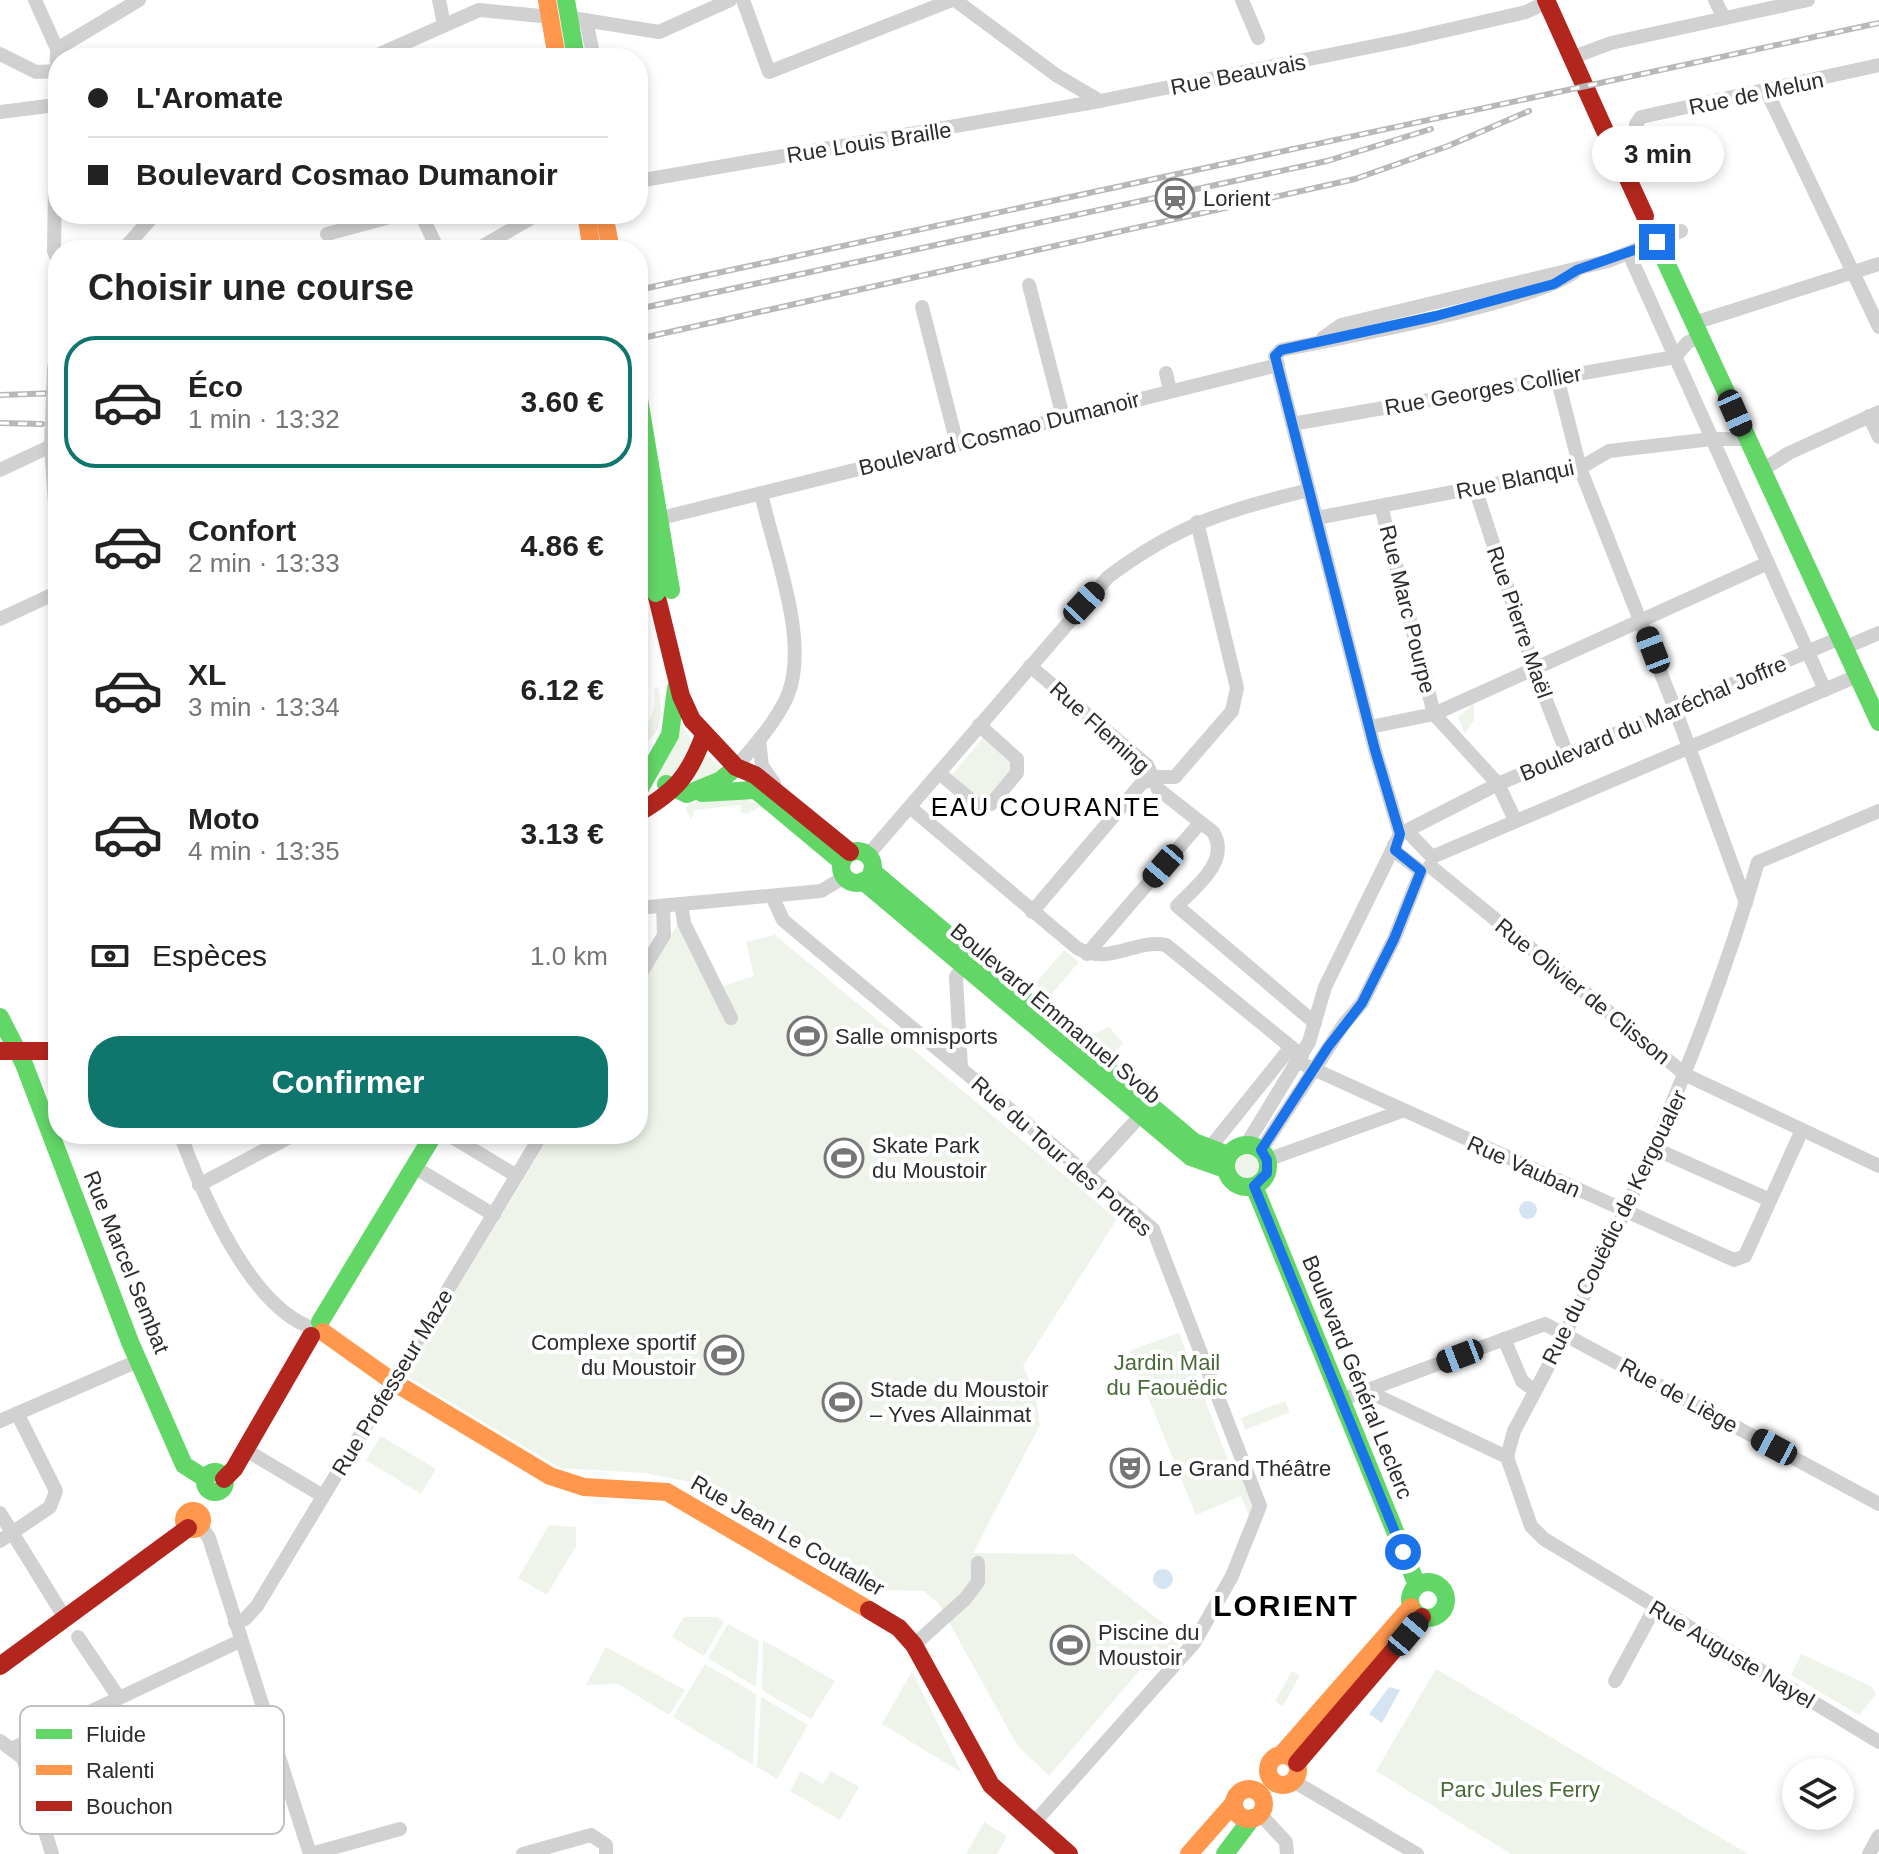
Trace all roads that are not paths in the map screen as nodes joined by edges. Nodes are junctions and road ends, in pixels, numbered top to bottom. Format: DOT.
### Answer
graph roads {
  1 [pos="35,0"];
  2 [pos="139,0"];
  3 [pos="439,0"];
  4 [pos="566,0"];
  5 [pos="730,0"];
  6 [pos="743,0"];
  7 [pos="953,0"];
  8 [pos="1242,0"];
  9 [pos="1715,0"];
  10 [pos="1808,0"];
  11 [pos="1547,1"];
  12 [pos="544,8"];
  13 [pos="1724,18"];
  14 [pos="444,25"];
  15 [pos="1258,38"];
  16 [pos="57,48"];
  17 [pos="59,48"];
  18 [pos="393,48"];
  19 [pos="554,48"];
  20 [pos="574,48"];
  21 [pos="591,48"];
  22 [pos="0,54"];
  23 [pos="1571,58"];
  24 [pos="1879,65"];
  25 [pos="48,71"];
  26 [pos="1767,92"];
  27 [pos="1100,101"];
  28 [pos="48,106"];
  29 [pos="0,112"];
  30 [pos="1636,124"];
  31 [pos="648,179"];
  32 [pos="146,224"];
  33 [pos="364,224"];
  34 [pos="521,224"];
  35 [pos="1651,229"];
  36 [pos="1681,231"];
  37 [pos="327,234"];
  38 [pos="132,240"];
  39 [pos="493,240"];
  40 [pos="1629,254"];
  41 [pos="1879,264"];
  42 [pos="1853,274"];
  43 [pos="1029,285"];
  44 [pos="922,307"];
  45 [pos="1879,327"];
  46 [pos="1697,330"];
  47 [pos="1675,357"];
  48 [pos="1278,365"];
  49 [pos="1166,373"];
  50 [pos="1557,377"];
  51 [pos="1170,391"];
  52 [pos="1874,414"];
  53 [pos="1063,417"];
  54 [pos="1292,424"];
  55 [pos="1879,437"];
  56 [pos="1712,439"];
  57 [pos="1747,439"];
  58 [pos="957,444"];
  59 [pos="48,447"];
  60 [pos="1580,468"];
  61 [pos="0,470"];
  62 [pos="648,470"];
  63 [pos="1762,470"];
  64 [pos="1475,488"];
  65 [pos="1309,490"];
  66 [pos="761,493"];
  67 [pos="1381,506"];
  68 [pos="669,516"];
  69 [pos="1316,518"];
  70 [pos="1197,522"];
  71 [pos="648,535"];
  72 [pos="1768,563"];
  73 [pos="664,592"];
  74 [pos="48,597"];
  75 [pos="0,619"];
  76 [pos="1641,620"];
  77 [pos="1872,636"];
  78 [pos="1842,643"];
  79 [pos="1808,653"];
  80 [pos="1030,666"];
  81 [pos="1534,669"];
  82 [pos="1857,676"];
  83 [pos="677,677"];
  84 [pos="1825,690"];
  85 [pos="1675,709"];
  86 [pos="1434,714"];
  87 [pos="1879,722"];
  88 [pos="979,725"];
  89 [pos="1370,727"];
  90 [pos="704,735"];
  91 [pos="759,740"];
  92 [pos="1688,747"];
  93 [pos="1567,754"];
  94 [pos="736,767"];
  95 [pos="648,769"];
  96 [pos="939,773"];
  97 [pos="1155,777"];
  98 [pos="648,783"];
  99 [pos="1498,784"];
  100 [pos="755,790"];
  101 [pos="675,793"];
  102 [pos="790,802"];
  103 [pos="648,808"];
  104 [pos="911,808"];
  105 [pos="1879,811"];
  106 [pos="1515,820"];
  107 [pos="1200,823"];
  108 [pos="1401,837"];
  109 [pos="1428,864"];
  110 [pos="857,866"];
  111 [pos="772,896"];
  112 [pos="681,904"];
  113 [pos="1746,904"];
  114 [pos="663,906"];
  115 [pos="648,907"];
  116 [pos="1032,912"];
  117 [pos="1087,954"];
  118 [pos="967,960"];
  119 [pos="648,961"];
  120 [pos="0,1017"];
  121 [pos="731,1018"];
  122 [pos="1315,1023"];
  123 [pos="8,1051"];
  124 [pos="48,1051"];
  125 [pos="1297,1055"];
  126 [pos="961,1068"];
  127 [pos="1313,1071"];
  128 [pos="1686,1075"];
  129 [pos="1402,1111"];
  130 [pos="1141,1115"];
  131 [pos="1802,1130"];
  132 [pos="184,1144"];
  133 [pos="276,1144"];
  134 [pos="428,1144"];
  135 [pos="464,1144"];
  136 [pos="536,1144"];
  137 [pos="1653,1148"];
  138 [pos="1208,1150"];
  139 [pos="1258,1151"];
  140 [pos="1227,1162"];
  141 [pos="1879,1166"];
  142 [pos="414,1167"];
  143 [pos="1086,1175"];
  144 [pos="517,1176"];
  145 [pos="199,1185"];
  146 [pos="1254,1186"];
  147 [pos="1770,1200"];
  148 [pos="1625,1211"];
  149 [pos="494,1215"];
  150 [pos="315,1329"];
  151 [pos="1564,1332"];
  152 [pos="1504,1339"];
  153 [pos="140,1360"];
  154 [pos="392,1381"];
  155 [pos="1367,1391"];
  156 [pos="1535,1391"];
  157 [pos="1341,1400"];
  158 [pos="17,1413"];
  159 [pos="0,1421"];
  160 [pos="244,1449"];
  161 [pos="1507,1457"];
  162 [pos="215,1482"];
  163 [pos="323,1496"];
  164 [pos="1879,1504"];
  165 [pos="0,1513"];
  166 [pos="193,1521"];
  167 [pos="14,1532"];
  168 [pos="0,1541"];
  169 [pos="978,1563"];
  170 [pos="1417,1585"];
  171 [pos="1662,1611"];
  172 [pos="1416,1612"];
  173 [pos="65,1618"];
  174 [pos="235,1623"];
  175 [pos="78,1637"];
  176 [pos="240,1641"];
  177 [pos="914,1645"];
  178 [pos="0,1666"];
  179 [pos="1615,1681"];
  180 [pos="119,1698"];
  181 [pos="100,1706"];
  182 [pos="262,1706"];
  183 [pos="1879,1742"];
  184 [pos="1283,1770"];
  185 [pos="284,1771"];
  186 [pos="1249,1789"];
  187 [pos="1234,1803"];
  188 [pos="1258,1811"];
  189 [pos="1033,1824"];
  190 [pos="400,1829"];
  191 [pos="46,1834"];
  192 [pos="1879,1836"];
  193 [pos="52,1854"];
  194 [pos="311,1854"];
  195 [pos="523,1854"];
  196 [pos="606,1854"];
  197 [pos="1069,1854"];
  198 [pos="1189,1854"];
  199 [pos="1225,1854"];
  200 [pos="1287,1854"];
  201 [pos="1417,1854"];
  202 [pos="1869,1854"];
  1 -- 16 [label="street"];
  2 -- 17 [label="street"];
  3 -- 14 [label="street"];
  4 -- 20 [label="main road, bridge"];
  5 -- 21 [label="street"];
  6 -- 7 [label="street"];
  7 -- 27 [label="street"];
  8 -- 15 [label="street"];
  9 -- 13 [label="street"];
  10 -- 13 [label="street"];
  11 -- 23 [label="main road"];
  11 -- 27 [label="street, Rue Beauvais"];
  12 -- 14 [label="street"];
  12 -- 19 [label="main road, bridge"];
  13 -- 23 [label="street"];
  14 -- 18 [label="street"];
  22 -- 25 [label="street"];
  23 -- 35 [label="main road"];
  24 -- 26 [label="street, Rue de Melun"];
  26 -- 30 [label="street, Rue de Melun"];
  26 -- 42 [label="street"];
  27 -- 31 [label="street, Rue Louis Braille"];
  28 -- 29 [label="street"];
  32 -- 38 [label="street"];
  33 -- 37 [label="street"];
  34 -- 39 [label="street"];
  35 -- 36 [label="street, Boulevard Cosmao Dumanoir"];
  35 -- 40 [label="street, Boulevard Cosmao Dumanoir"];
  35 -- 46 [label="main road"];
  40 -- 47 [label="street"];
  40 -- 48 [label="street, Boulevard Cosmao Dumanoir"];
  41 -- 42 [label="street"];
  42 -- 45 [label="street"];
  42 -- 46 [label="street"];
  43 -- 53 [label="street"];
  44 -- 58 [label="street"];
  46 -- 47 [label="street"];
  46 -- 57 [label="main road"];
  47 -- 50 [label="street, Rue Georges Collier"];
  47 -- 56 [label="street"];
  48 -- 51 [label="street, Boulevard Cosmao Dumanoir"];
  48 -- 54 [label="street"];
  49 -- 51 [label="street"];
  50 -- 54 [label="street, Rue Georges Collier"];
  50 -- 60 [label="street"];
  51 -- 53 [label="street, Boulevard Cosmao Dumanoir"];
  52 -- 55 [label="street"];
  52 -- 63 [label="street"];
  53 -- 58 [label="street, Boulevard Cosmao Dumanoir"];
  54 -- 65 [label="street"];
  56 -- 57 [label="street, Rue Blanqui"];
  56 -- 60 [label="street, Rue Blanqui"];
  56 -- 72 [label="street"];
  57 -- 63 [label="main road"];
  58 -- 66 [label="street, Boulevard Cosmao Dumanoir"];
  59 -- 61 [label="street"];
  60 -- 64 [label="street, Rue Blanqui"];
  60 -- 76 [label="street"];
  62 -- 73 [label="main road, bridge"];
  63 -- 78 [label="main road"];
  64 -- 67 [label="street, Rue Blanqui"];
  64 -- 81 [label="street, Rue Pierre Maël"];
  65 -- 69 [label="street"];
  65 -- 70 [label="street"];
  66 -- 68 [label="street, Boulevard Cosmao Dumanoir"];
  66 -- 91 [label="street"];
  67 -- 69 [label="street, Rue Blanqui"];
  67 -- 86 [label="street, Rue Marc Pourpe"];
  69 -- 89 [label="street"];
  70 -- 80 [label="street"];
  70 -- 97 [label="street"];
  71 -- 73 [label="main road, bridge"];
  72 -- 76 [label="street"];
  72 -- 79 [label="street"];
  73 -- 83 [label="main road"];
  74 -- 75 [label="street"];
  76 -- 81 [label="street"];
  76 -- 85 [label="street"];
  77 -- 78 [label="street, Boulevard du Maréchal Joffre"];
  78 -- 79 [label="street, Boulevard du Maréchal Joffre"];
  78 -- 82 [label="main road"];
  79 -- 84 [label="street"];
  79 -- 85 [label="street, Boulevard du Maréchal Joffre"];
  80 -- 88 [label="street"];
  80 -- 97 [label="street, Rue Fleming"];
  81 -- 86 [label="street"];
  81 -- 93 [label="street, Rue Pierre Maël"];
  82 -- 84 [label="street, Boulevard du Maréchal Joffre"];
  82 -- 87 [label="main road"];
  83 -- 90 [label="main road"];
  83 -- 95 [label="main road"];
  84 -- 92 [label="street, Boulevard du Maréchal Joffre"];
  85 -- 92 [label="street"];
  85 -- 93 [label="street, Boulevard du Maréchal Joffre"];
  86 -- 89 [label="street"];
  86 -- 99 [label="street, Rue Marc Pourpe"];
  88 -- 96 [label="street"];
  88 -- 96 [label="street"];
  89 -- 108 [label="street"];
  90 -- 94 [label="main road"];
  90 -- 101 [label="main road"];
  91 -- 94 [label="street"];
  91 -- 102 [label="street"];
  92 -- 106 [label="street, Boulevard du Maréchal Joffre"];
  92 -- 113 [label="street"];
  93 -- 99 [label="street, Boulevard du Maréchal Joffre"];
  94 -- 100 [label="main road, Boulevard Emmanuel Svob"];
  94 -- 101 [label="main road"];
  94 -- 102 [label="main road, Boulevard Emmanuel Svob"];
  96 -- 104 [label="street"];
  97 -- 107 [label="street, Rue Fleming"];
  97 -- 116 [label="street"];
  98 -- 101 [label="main road"];
  99 -- 106 [label="street, Boulevard du Maréchal Joffre"];
  99 -- 108 [label="street, Boulevard du Maréchal Joffre"];
  100 -- 101 [label="main road"];
  100 -- 110 [label="main road, Boulevard Emmanuel Svob"];
  101 -- 103 [label="main road"];
  102 -- 110 [label="main road, Boulevard Emmanuel Svob"];
  104 -- 110 [label="street"];
  104 -- 116 [label="street"];
  105 -- 113 [label="street, Rue du Couëdic de Kergoualer"];
  106 -- 109 [label="street, Boulevard du Maréchal Joffre"];
  107 -- 117 [label="street"];
  107 -- 122 [label="street"];
  108 -- 109 [label="street"];
  108 -- 109 [label="street"];
  108 -- 122 [label="street"];
  109 -- 127 [label="street"];
  109 -- 128 [label="street, Rue Olivier de Clisson"];
  110 -- 111 [label="street"];
  110 -- 118 [label="main road, Boulevard Emmanuel Svob"];
  111 -- 112 [label="street"];
  111 -- 126 [label="street, Rue du Tour des Portes"];
  112 -- 114 [label="street"];
  112 -- 121 [label="street"];
  113 -- 128 [label="street, Rue du Couëdic de Kergoualer"];
  114 -- 115 [label="street"];
  114 -- 119 [label="street"];
  116 -- 117 [label="street"];
  117 -- 125 [label="street, Rue Vauban"];
  118 -- 126 [label="street"];
  118 -- 130 [label="main road, Boulevard Emmanuel Svob"];
  118 -- 138 [label="main road, Boulevard Emmanuel Svob"];
  120 -- 123 [label="main road, Rue Marcel Sembat"];
  122 -- 125 [label="street"];
  123 -- 124 [label="main road"];
  123 -- 153 [label="main road, Rue Marcel Sembat"];
  125 -- 127 [label="street, Rue Vauban"];
  125 -- 138 [label="street"];
  125 -- 139 [label="street"];
  126 -- 143 [label="street, Rue du Tour des Portes"];
  127 -- 129 [label="street, Rue Vauban"];
  127 -- 139 [label="street"];
  128 -- 131 [label="street, Rue Olivier de Clisson"];
  128 -- 137 [label="street, Rue du Couëdic de Kergoualer"];
  129 -- 139 [label="street"];
  129 -- 148 [label="street, Rue Vauban"];
  130 -- 140 [label="main road, Boulevard Emmanuel Svob"];
  130 -- 143 [label="street"];
  131 -- 141 [label="street, Rue Olivier de Clisson"];
  131 -- 147 [label="street"];
  132 -- 145 [label="street"];
  133 -- 145 [label="street"];
  134 -- 142 [label="main road"];
  135 -- 144 [label="street"];
  136 -- 144 [label="street, Rue Professeur Maze"];
  137 -- 147 [label="street"];
  137 -- 148 [label="street, Rue du Couëdic de Kergoualer"];
  138 -- 140 [label="main road, Boulevard Emmanuel Svob"];
  139 -- 140 [label="main road"];
  139 -- 146 [label="main road"];
  140 -- 146 [label="main road"];
  142 -- 149 [label="street"];
  142 -- 150 [label="main road"];
  143 -- 189 [label="street, Rue du Tour des Portes"];
  144 -- 149 [label="street, Rue Professeur Maze"];
  145 -- 150 [label="street"];
  146 -- 157 [label="main road, Boulevard Général Leclerc"];
  147 -- 148 [label="street, Rue Vauban"];
  148 -- 151 [label="street, Rue du Couëdic de Kergoualer"];
  149 -- 154 [label="street, Rue Professeur Maze"];
  150 -- 154 [label="main road, Rue Jean Le Coutaller"];
  150 -- 160 [label="main road"];
  151 -- 152 [label="street"];
  151 -- 156 [label="street, Rue du Couëdic de Kergoualer"];
  151 -- 164 [label="street, Rue de Liège"];
  152 -- 155 [label="street"];
  152 -- 156 [label="street"];
  153 -- 158 [label="street"];
  153 -- 162 [label="main road, Rue Marcel Sembat"];
  154 -- 163 [label="street, Rue Professeur Maze"];
  154 -- 177 [label="main road, Rue Jean Le Coutaller"];
  155 -- 157 [label="street"];
  155 -- 161 [label="street"];
  156 -- 161 [label="street, Rue du Couëdic de Kergoualer"];
  157 -- 170 [label="main road, Boulevard Général Leclerc"];
  158 -- 159 [label="street"];
  158 -- 167 [label="street"];
  160 -- 162 [label="main road"];
  160 -- 163 [label="street"];
  161 -- 171 [label="street, Rue Auguste Nayel"];
  162 -- 166 [label="main road"];
  163 -- 174 [label="street, Rue Professeur Maze"];
  165 -- 167 [label="street"];
  166 -- 173 [label="main road"];
  166 -- 174 [label="street"];
  167 -- 168 [label="street"];
  167 -- 173 [label="street"];
  169 -- 177 [label="street"];
  170 -- 172 [label="main road"];
  170 -- 172 [label="main road"];
  171 -- 179 [label="street"];
  171 -- 183 [label="street, Rue Auguste Nayel"];
  172 -- 184 [label="main road"];
  173 -- 178 [label="main road"];
  174 -- 176 [label="street"];
  175 -- 180 [label="street"];
  176 -- 180 [label="street"];
  176 -- 182 [label="street"];
  177 -- 189 [label="main road, Rue Jean Le Coutaller"];
  180 -- 181 [label="street"];
  184 -- 186 [label="main road"];
  184 -- 188 [label="main road"];
  184 -- 201 [label="street"];
  185 -- 194 [label="street"];
  186 -- 187 [label="main road"];
  186 -- 188 [label="main road"];
  187 -- 188 [label="main road"];
  187 -- 198 [label="main road"];
  188 -- 199 [label="main road"];
  188 -- 200 [label="street"];
  189 -- 197 [label="main road, Rue Jean Le Coutaller"];
  190 -- 194 [label="street"];
  191 -- 193 [label="street"];
  192 -- 202 [label="street"];
  195 -- 196 [label="street"];
}
